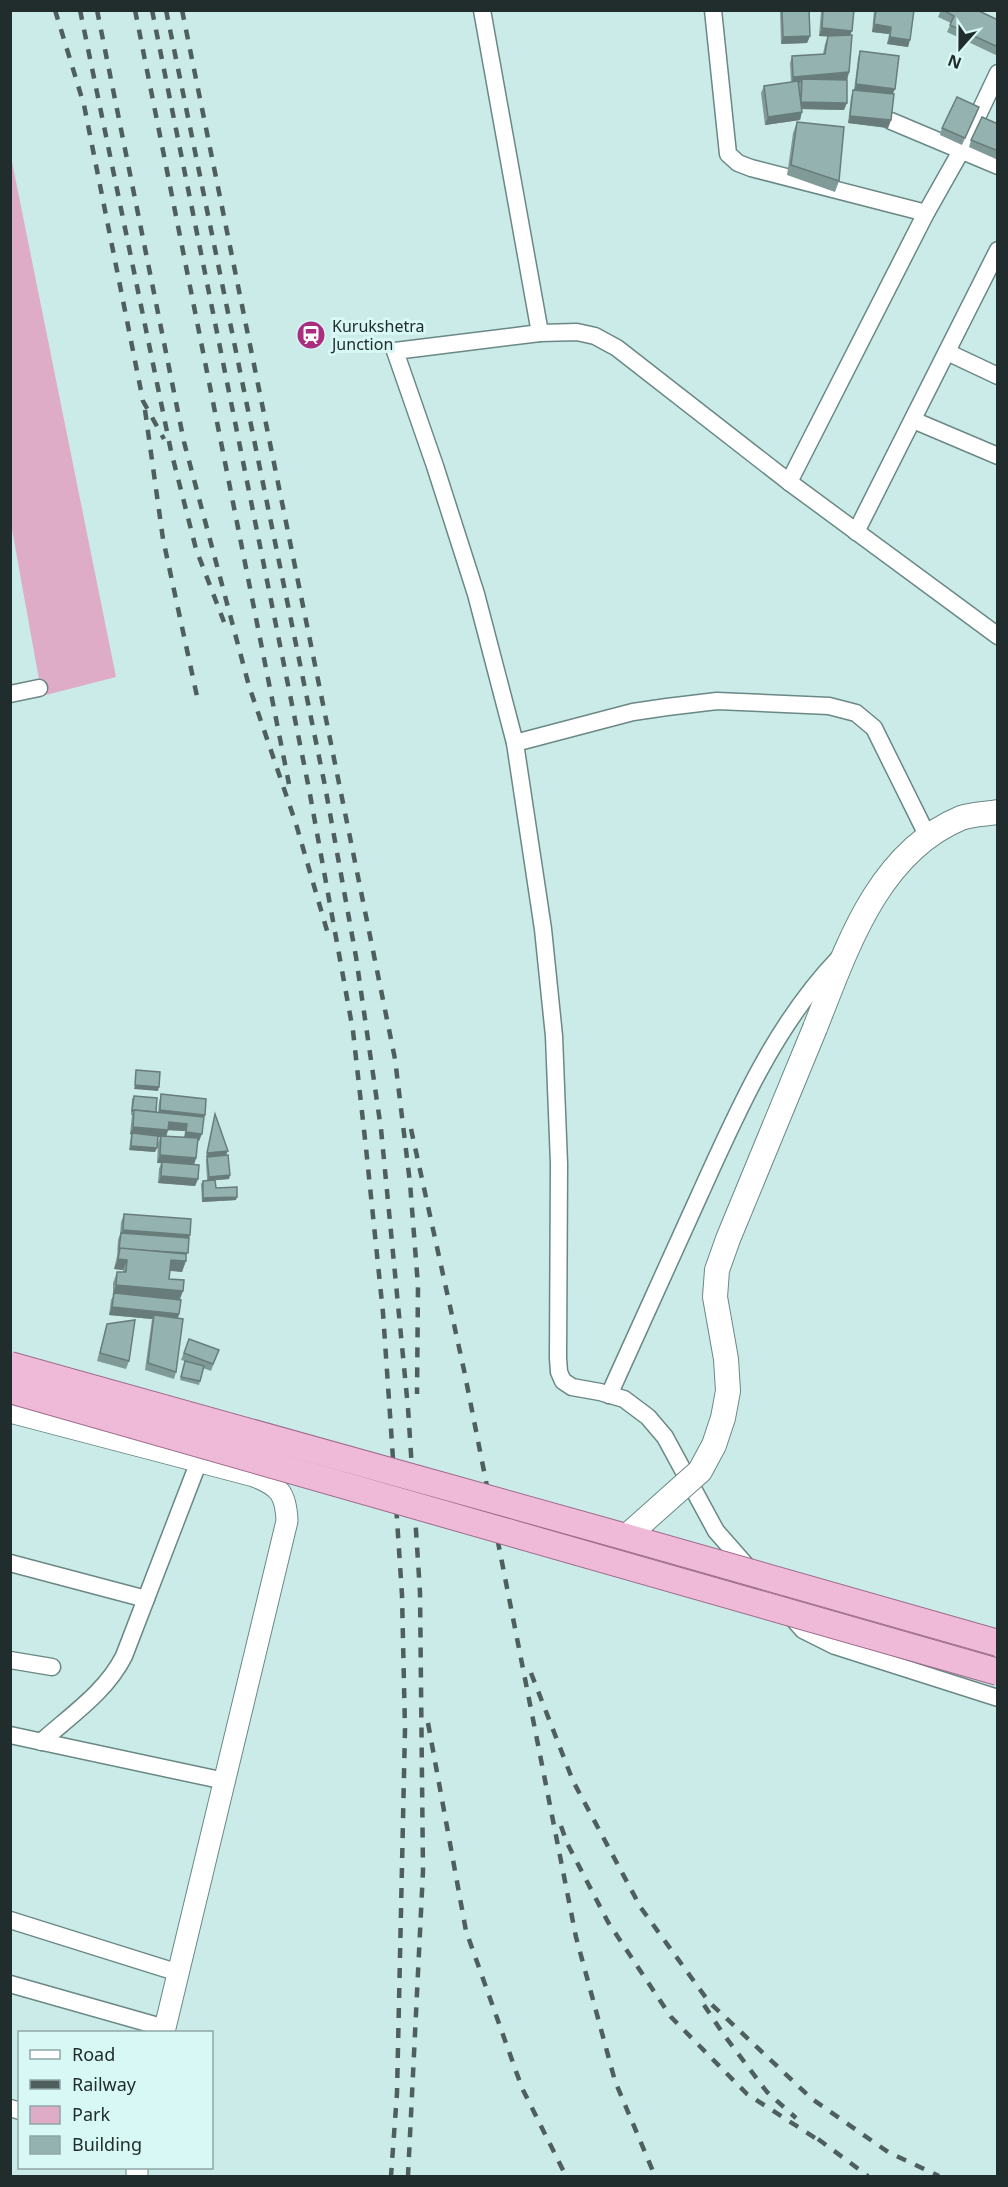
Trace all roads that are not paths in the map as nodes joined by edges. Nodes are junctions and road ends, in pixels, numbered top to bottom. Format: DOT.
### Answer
graph roads {
  1 [pos="482,10"];
  2 [pos="713,10"];
  3 [pos="998,73"];
  4 [pos="891,121"];
  5 [pos="961,151"];
  6 [pos="998,166"];
  7 [pos="926,213"];
  8 [pos="997,251"];
  9 [pos="540,333"];
  10 [pos="947,352"];
  11 [pos="998,376"];
  12 [pos="913,420"];
  13 [pos="998,456"];
  14 [pos="789,482"];
  15 [pos="856,532"];
  16 [pos="998,636"];
  17 [pos="39,688"];
  18 [pos="10,694"];
  19 [pos="515,743"];
  20 [pos="998,812"];
  21 [pos="928,837"];
  22 [pos="845,951"];
  23 [pos="10,1365"];
  24 [pos="10,1390"];
  25 [pos="609,1395"];
  26 [pos="10,1412"];
  27 [pos="199,1461"];
  28 [pos="626,1537"];
  29 [pos="10,1563"];
  30 [pos="146,1599"];
  31 [pos="998,1643"];
  32 [pos="10,1660"];
  33 [pos="52,1667"];
  34 [pos="998,1672"];
  35 [pos="998,1698"];
  36 [pos="10,1735"];
  37 [pos="41,1742"];
  38 [pos="225,1781"];
  39 [pos="10,1920"];
  40 [pos="179,1973"];
  41 [pos="10,1984"];
  42 [pos="165,2030"];
  1 -- 9 [label="street"];
  2 -- 7 [label="street"];
  3 -- 5 [label="street"];
  4 -- 5 [label="street"];
  5 -- 6 [label="street"];
  5 -- 7 [label="street"];
  7 -- 14 [label="street"];
  8 -- 10 [label="street"];
  9 -- 14 [label="street"];
  9 -- 19 [label="street"];
  10 -- 11 [label="street"];
  10 -- 12 [label="street"];
  12 -- 13 [label="street"];
  12 -- 15 [label="street"];
  14 -- 15 [label="street"];
  15 -- 16 [label="street"];
  17 -- 18 [label="street"];
  19 -- 21 [label="street"];
  19 -- 25 [label="street"];
  20 -- 21 [label="main road"];
  21 -- 22 [label="main road"];
  22 -- 25 [label="street"];
  22 -- 28 [label="main road, bridge"];
  23 -- 28 [label="main road, bridge"];
  24 -- 34 [label="main road, bridge"];
  25 -- 35 [label="street"];
  26 -- 27 [label="street"];
  27 -- 30 [label="street"];
  27 -- 38 [label="street"];
  28 -- 31 [label="main road, bridge"];
  29 -- 30 [label="street"];
  30 -- 37 [label="street"];
  32 -- 33 [label="street"];
  36 -- 37 [label="street"];
  37 -- 38 [label="street"];
  38 -- 40 [label="street"];
  39 -- 40 [label="street"];
  40 -- 42 [label="street"];
  41 -- 42 [label="street"];
}
